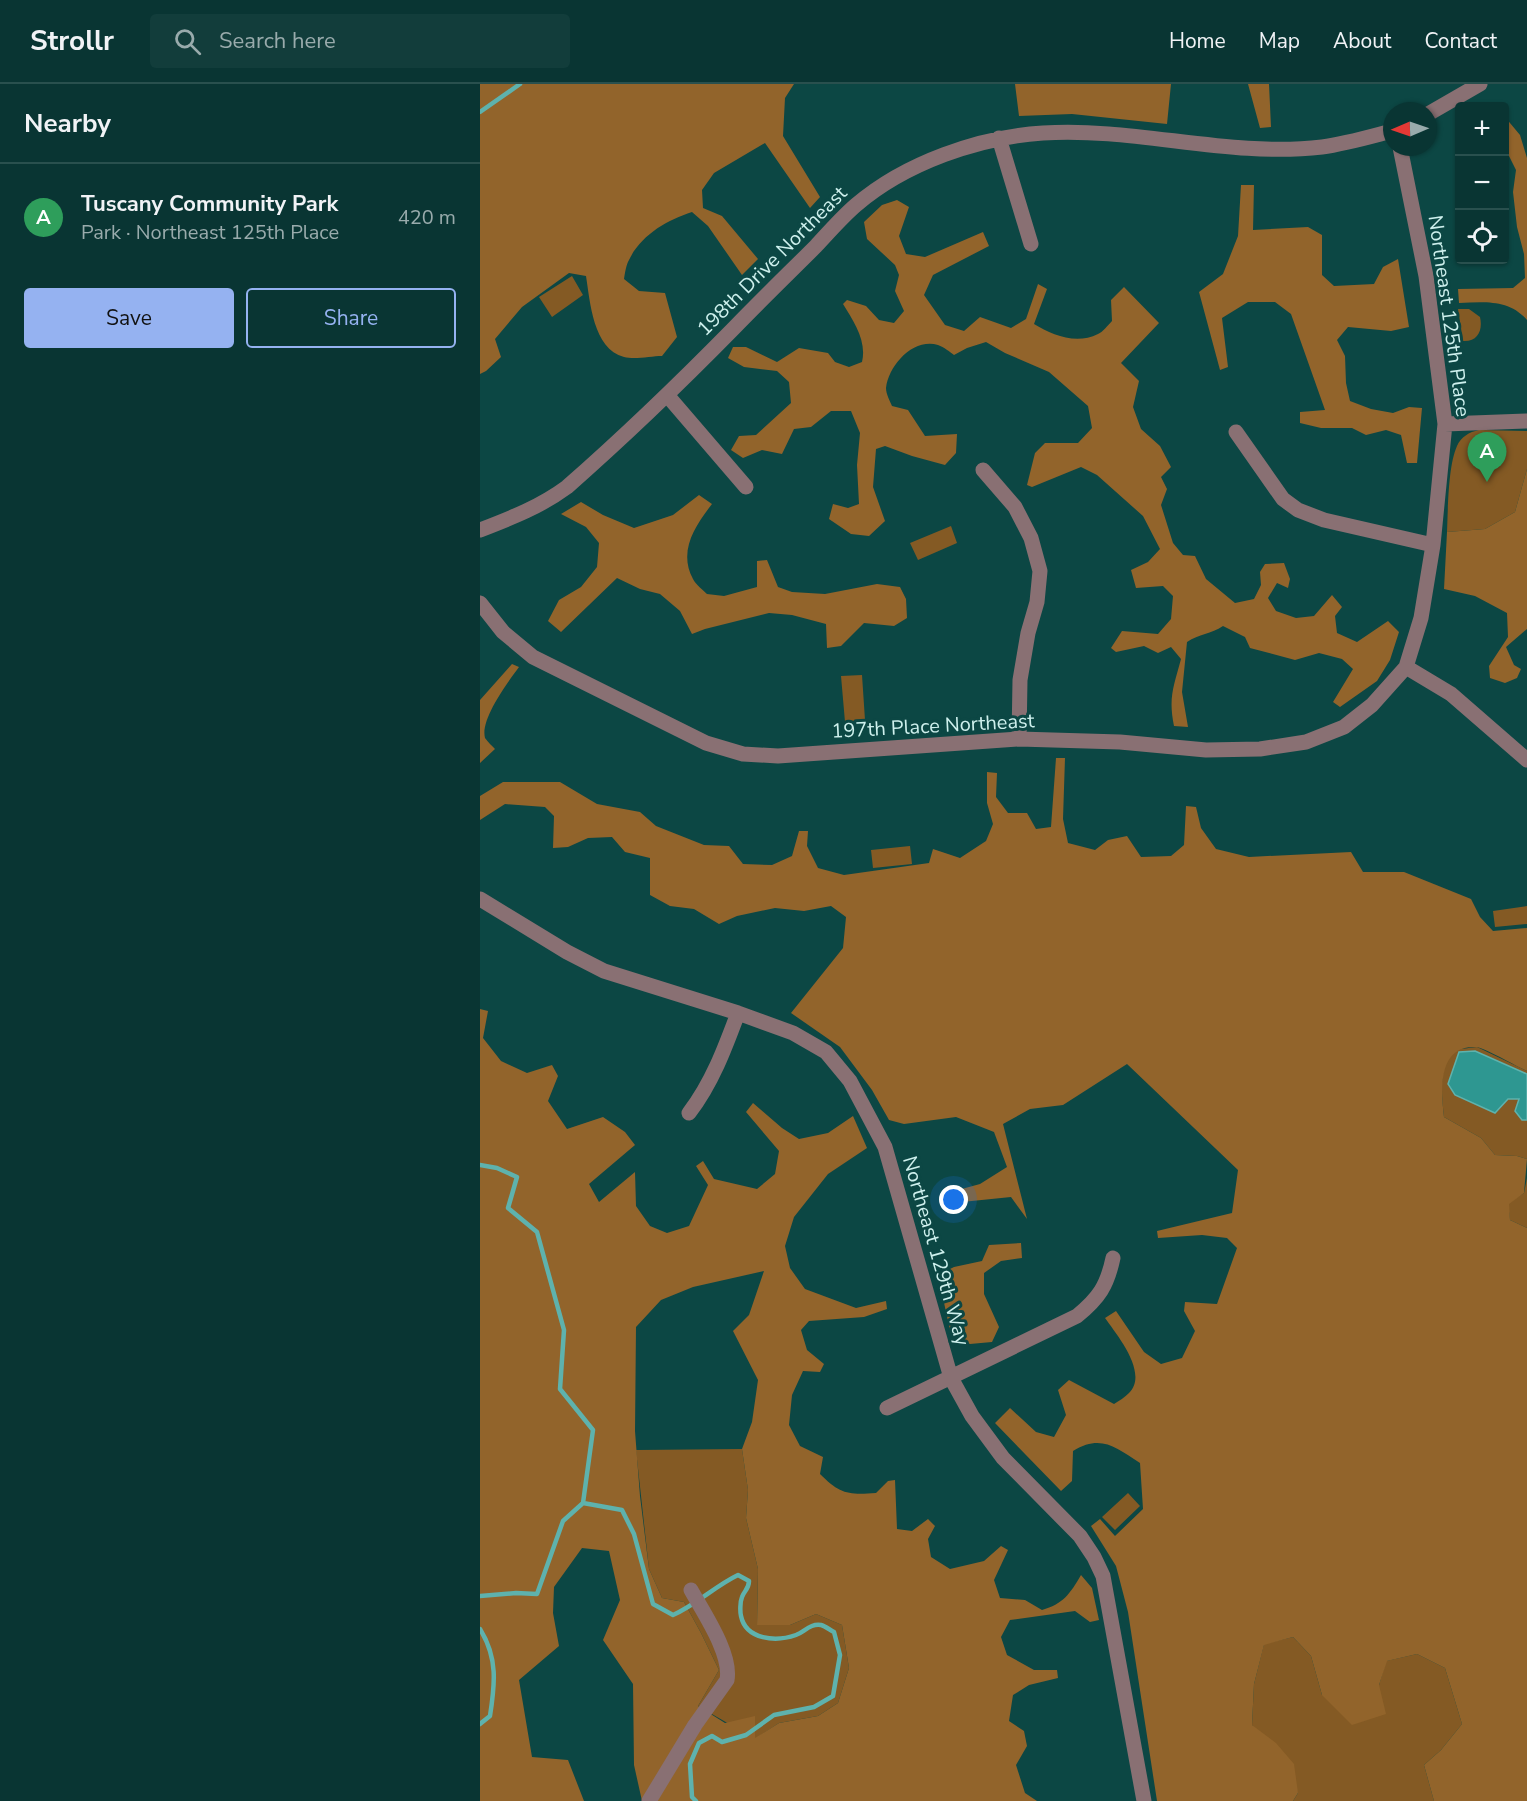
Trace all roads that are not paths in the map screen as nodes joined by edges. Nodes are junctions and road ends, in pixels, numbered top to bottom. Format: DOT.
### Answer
graph roads {
  1 [pos="1480,84"];
  2 [pos="1437,109"];
  3 [pos="1383,133"];
  4 [pos="999,138"];
  5 [pos="1402,156"];
  6 [pos="1031,244"];
  7 [pos="667,395"];
  8 [pos="1527,421"];
  9 [pos="1445,424"];
  10 [pos="1236,432"];
  11 [pos="983,470"];
  12 [pos="746,487"];
  13 [pos="480,530"];
  14 [pos="1433,545"];
  15 [pos="480,603"];
  16 [pos="1406,668"];
  17 [pos="1019,739"];
  18 [pos="1527,760"];
  19 [pos="480,898"];
  20 [pos="738,1013"];
  21 [pos="689,1113"];
  22 [pos="1113,1258"];
  23 [pos="951,1378"];
  24 [pos="887,1408"];
  25 [pos="691,1590"];
  26 [pos="649,1801"];
  27 [pos="1144,1801"];
  1 -- 2 [label="street"];
  3 -- 4 [label="street, 198th Drive Northeast"];
  4 -- 6 [label="street"];
  4 -- 7 [label="street, 198th Drive Northeast"];
  5 -- 9 [label="street, Northeast 125th Place"];
  7 -- 12 [label="street"];
  7 -- 13 [label="street, 198th Drive Northeast"];
  8 -- 9 [label="street"];
  9 -- 14 [label="street, Northeast 125th Place"];
  10 -- 14 [label="street"];
  11 -- 17 [label="street"];
  14 -- 16 [label="street, Northeast 125th Place"];
  15 -- 17 [label="street, 197th Place Northeast"];
  16 -- 17 [label="street, 197th Place Northeast"];
  16 -- 18 [label="street"];
  19 -- 20 [label="street, Northeast 129th Way"];
  20 -- 21 [label="street"];
  20 -- 23 [label="street, Northeast 129th Way"];
  22 -- 23 [label="street"];
  23 -- 24 [label="street"];
  23 -- 27 [label="street, Northeast 129th Way"];
  25 -- 26 [label="street"];
}
